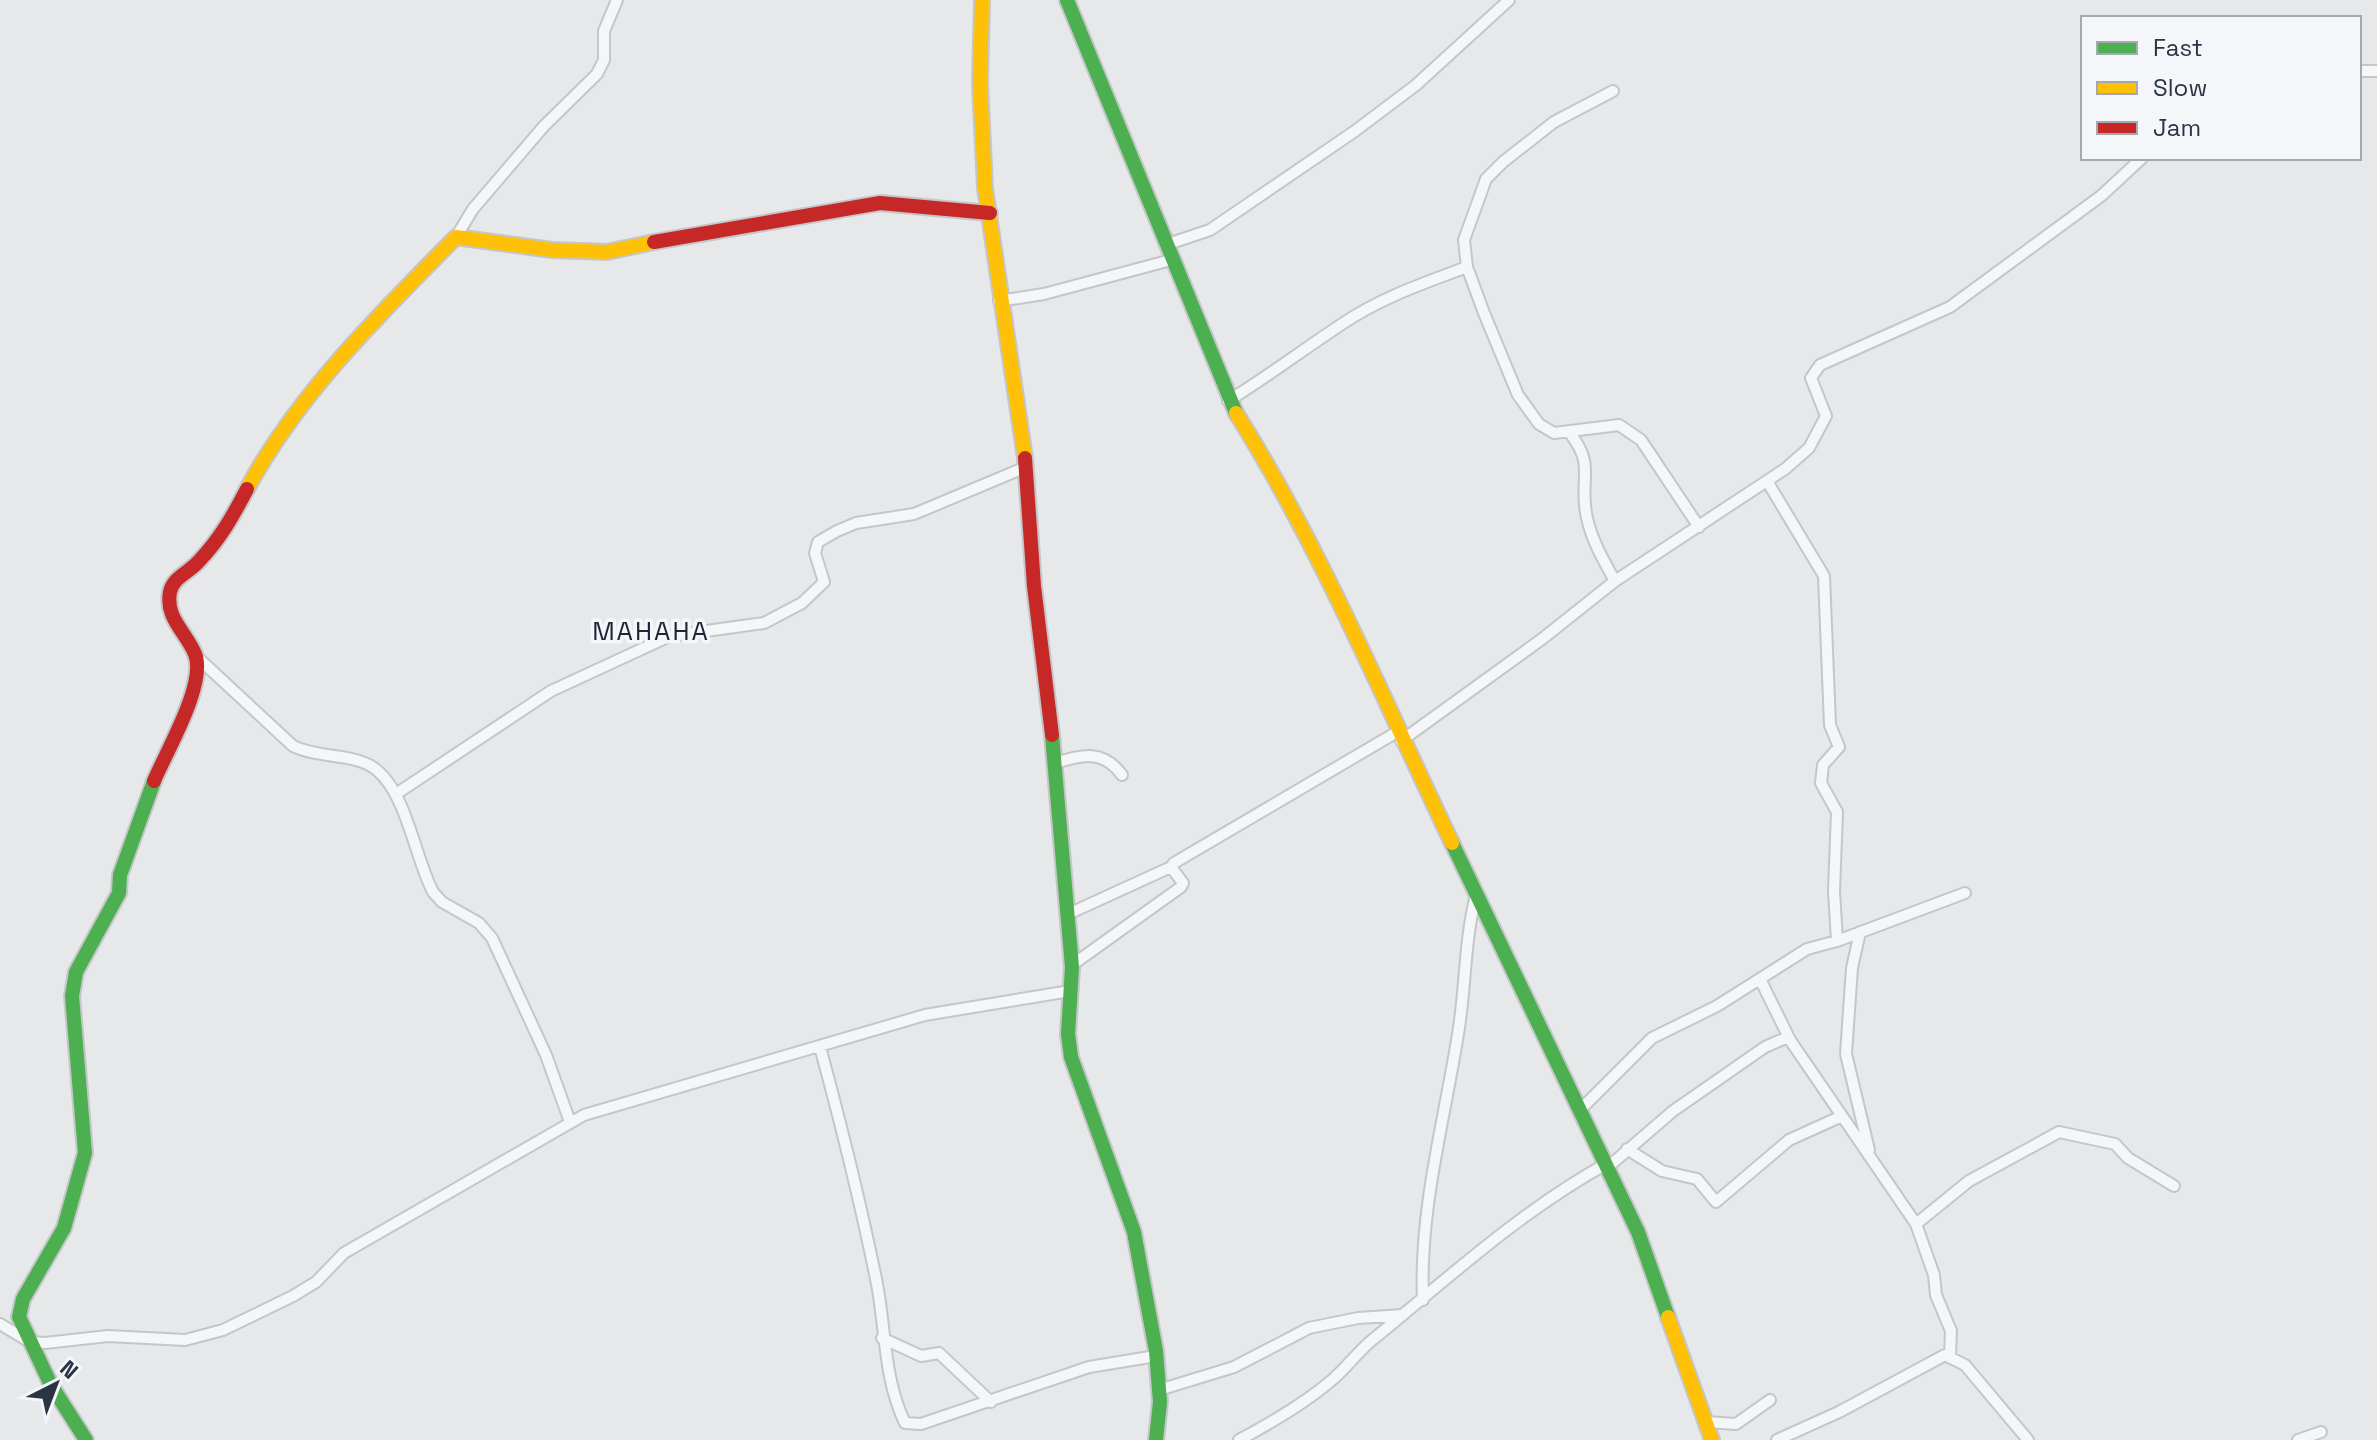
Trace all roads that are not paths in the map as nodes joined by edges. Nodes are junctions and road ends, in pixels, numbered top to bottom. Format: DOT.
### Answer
graph roads {
  1 [pos="617,0"];
  2 [pos="982,0"];
  3 [pos="1067,0"];
  4 [pos="1509,0"];
  5 [pos="1613,91"];
  6 [pos="2140,160"];
  7 [pos="990,213"];
  8 [pos="456,237"];
  9 [pos="1168,252"];
  10 [pos="1467,267"];
  11 [pos="999,301"];
  12 [pos="1228,401"];
  13 [pos="1570,433"];
  14 [pos="1026,467"];
  15 [pos="1767,481"];
  16 [pos="1699,527"];
  17 [pos="1615,581"];
  18 [pos="196,656"];
  19 [pos="1399,736"];
  20 [pos="1056,763"];
  21 [pos="1122,775"];
  22 [pos="396,794"];
  23 [pos="1171,867"];
  24 [pos="1965,893"];
  25 [pos="1476,895"];
  26 [pos="1066,915"];
  27 [pos="1860,932"];
  28 [pos="1837,941"];
  29 [pos="1072,965"];
  30 [pos="1760,979"];
  31 [pos="1070,991"];
  32 [pos="1788,1037"];
  33 [pos="820,1047"];
  34 [pos="1581,1109"];
  35 [pos="1842,1116"];
  36 [pos="570,1122"];
  37 [pos="1627,1149"];
  38 [pos="1872,1160"];
  39 [pos="1607,1165"];
  40 [pos="2174,1186"];
  41 [pos="1916,1224"];
  42 [pos="1423,1300"];
  43 [pos="1404,1315"];
  44 [pos="0,1324"];
  45 [pos="882,1338"];
  46 [pos="30,1342"];
  47 [pos="1156,1356"];
  48 [pos="1950,1356"];
  49 [pos="1159,1390"];
  50 [pos="1770,1400"];
  51 [pos="991,1402"];
  52 [pos="1706,1422"];
  53 [pos="2321,1432"];
  54 [pos="86,1440"];
  55 [pos="1156,1440"];
  56 [pos="1239,1440"];
  57 [pos="1712,1440"];
  58 [pos="1777,1440"];
  59 [pos="2028,1440"];
  60 [pos="2298,1440"];
  1 -- 8 [label="street"];
  2 -- 7 [label="street"];
  3 -- 9 [label="street"];
  4 -- 9 [label="street"];
  5 -- 10 [label="street"];
  6 -- 15 [label="street"];
  7 -- 8 [label="street"];
  7 -- 11 [label="street"];
  8 -- 18 [label="street"];
  9 -- 11 [label="street"];
  9 -- 12 [label="street"];
  10 -- 12 [label="street"];
  10 -- 13 [label="street"];
  11 -- 14 [label="street"];
  12 -- 19 [label="street"];
  13 -- 16 [label="street"];
  13 -- 17 [label="street"];
  14 -- 20 [label="street"];
  14 -- 22 [label="street"];
  15 -- 16 [label="street"];
  15 -- 28 [label="street"];
  16 -- 17 [label="street"];
  17 -- 19 [label="street"];
  18 -- 22 [label="street"];
  18 -- 46 [label="street"];
  19 -- 23 [label="street"];
  19 -- 25 [label="street"];
  20 -- 21 [label="street"];
  20 -- 26 [label="street"];
  22 -- 36 [label="street"];
  23 -- 26 [label="street"];
  23 -- 29 [label="street"];
  24 -- 27 [label="street"];
  25 -- 34 [label="street"];
  25 -- 42 [label="street"];
  26 -- 29 [label="street"];
  27 -- 28 [label="street"];
  27 -- 38 [label="street"];
  28 -- 30 [label="street"];
  29 -- 31 [label="street"];
  30 -- 32 [label="street"];
  30 -- 34 [label="street"];
  31 -- 33 [label="street"];
  31 -- 47 [label="street"];
  32 -- 35 [label="street"];
  32 -- 37 [label="street"];
  33 -- 36 [label="street"];
  33 -- 45 [label="street"];
  34 -- 39 [label="street"];
  35 -- 37 [label="street"];
  35 -- 38 [label="street"];
  36 -- 46 [label="street"];
  37 -- 39 [label="street"];
  38 -- 41 [label="street"];
  39 -- 42 [label="street"];
  39 -- 52 [label="street"];
  40 -- 41 [label="street"];
  41 -- 48 [label="street"];
  42 -- 43 [label="street"];
  43 -- 49 [label="street"];
  43 -- 56 [label="street"];
  44 -- 46 [label="street"];
  45 -- 51 [label="street"];
  45 -- 51 [label="street"];
  46 -- 54 [label="street"];
  47 -- 49 [label="street"];
  47 -- 51 [label="street"];
  48 -- 58 [label="street"];
  48 -- 59 [label="street"];
  49 -- 55 [label="street"];
  50 -- 52 [label="street"];
  52 -- 57 [label="street"];
  53 -- 60 [label="street"];
}
